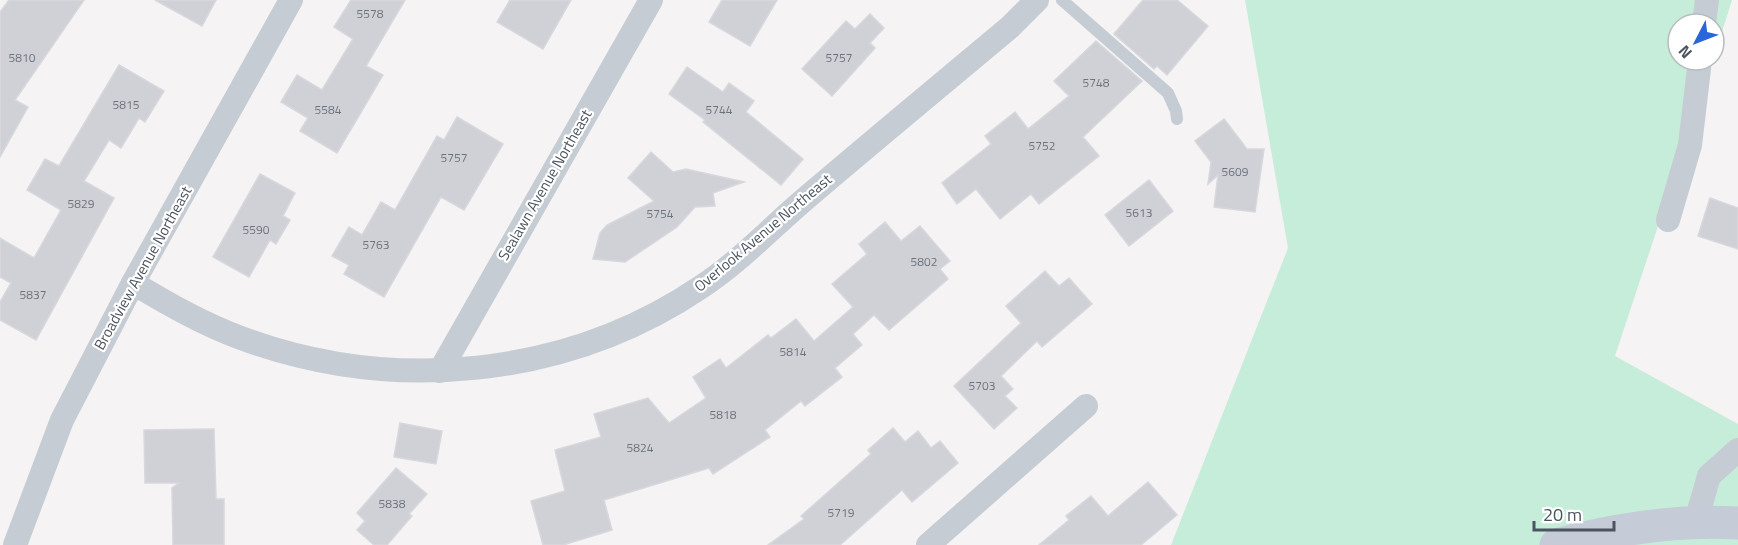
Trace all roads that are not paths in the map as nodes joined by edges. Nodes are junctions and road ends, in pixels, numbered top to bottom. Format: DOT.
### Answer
graph roads {
  1 [pos="291,0"];
  2 [pos="651,0"];
  3 [pos="1038,0"];
  4 [pos="1062,0"];
  5 [pos="1699,72"];
  6 [pos="1177,119"];
  7 [pos="1668,220"];
  8 [pos="134,283"];
  9 [pos="440,370"];
  10 [pos="1086,406"];
  11 [pos="1738,450"];
  12 [pos="1696,521"];
  13 [pos="1738,523"];
  14 [pos="15,545"];
  15 [pos="927,545"];
  16 [pos="1556,545"];
  1 -- 8 [label="street, Broadview Avenue Northeast"];
  2 -- 9 [label="street, Sealawn Avenue Northeast"];
  3 -- 9 [label="street, Overlook Avenue Northeast"];
  4 -- 6 [label="lane"];
  5 -- 7 [label="street"];
  8 -- 9 [label="street, Overlook Avenue Northeast"];
  8 -- 14 [label="street, Broadview Avenue Northeast"];
  10 -- 15 [label="street"];
  11 -- 12 [label="street"];
  12 -- 13 [label="main road"];
  12 -- 16 [label="main road"];
}
